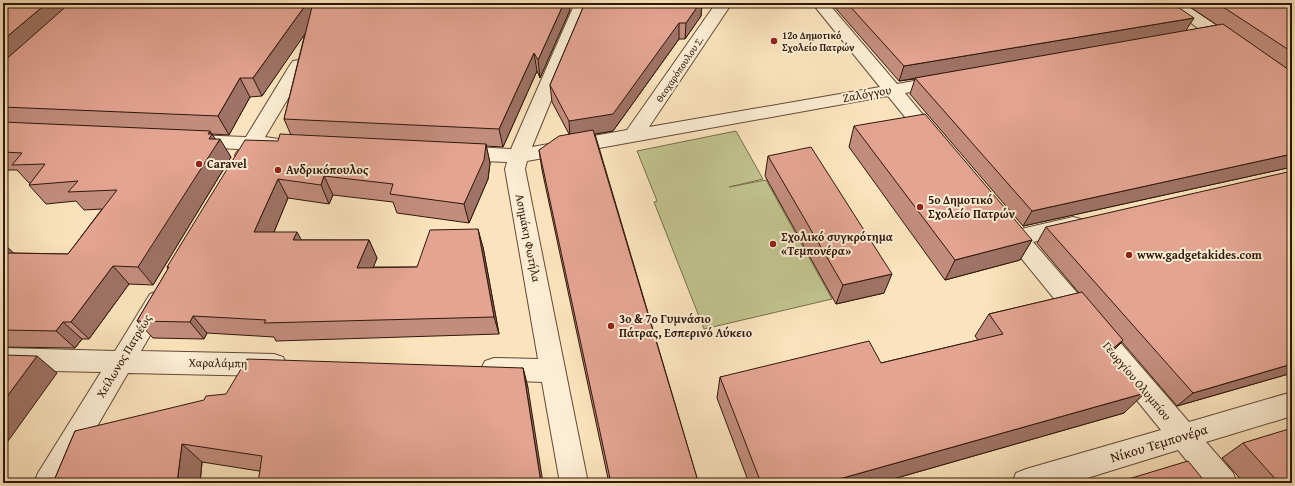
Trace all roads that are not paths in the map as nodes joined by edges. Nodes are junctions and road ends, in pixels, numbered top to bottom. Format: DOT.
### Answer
graph roads {
  1 [pos="820,3"];
  2 [pos="1173,3"];
  3 [pos="583,4"];
  4 [pos="716,8"];
  5 [pos="1216,34"];
  6 [pos="1193,38"];
  7 [pos="1242,51"];
  8 [pos="299,65"];
  9 [pos="961,78"];
  10 [pos="891,90"];
  11 [pos="633,136"];
  12 [pos="174,140"];
  13 [pos="252,143"];
  14 [pos="291,145"];
  15 [pos="440,152"];
  16 [pos="946,155"];
  17 [pos="518,156"];
  18 [pos="236,171"];
  19 [pos="991,208"];
  20 [pos="1094,220"];
  21 [pos="1016,238"];
  22 [pos="166,286"];
  23 [pos="3,358"];
  24 [pos="121,361"];
  25 [pos="294,365"];
  26 [pos="475,369"];
  27 [pos="554,371"];
  28 [pos="1292,404"];
  29 [pos="1184,436"];
  30 [pos="48,483"];
  31 [pos="574,483"];
  32 [pos="1026,483"];
  33 [pos="1223,483"];
  1 -- 10 [label="street"];
  2 -- 5 [label="street"];
  3 -- 17 [label="street, Ασημάκη Φωτήλα"];
  4 -- 11 [label="street, Θεοχαρόπουλου Σ."];
  5 -- 6 [label="street"];
  5 -- 7 [label="street"];
  8 -- 13 [label="street"];
  9 -- 10 [label="street, Ζαλόγγου"];
  10 -- 11 [label="street, Ζαλόγγου"];
  10 -- 16 [label="street"];
  11 -- 17 [label="street, Ζαλόγγου"];
  12 -- 13 [label="street"];
  13 -- 14 [label="street"];
  13 -- 18 [label="street"];
  15 -- 17 [label="street, Ζαλόγγου"];
  17 -- 27 [label="street, Ασημάκη Φωτήλα"];
  19 -- 21 [label="street, Γεωργίου Ολυμπίου"];
  20 -- 21 [label="street"];
  21 -- 29 [label="street, Γεωργίου Ολυμπίου"];
  22 -- 24 [label="street, Χείλωνος Πατρέως"];
  23 -- 24 [label="street, Χαραλάμπη"];
  24 -- 25 [label="street, Χαραλάμπη"];
  24 -- 30 [label="street, Χείλωνος Πατρέως"];
  26 -- 27 [label="street"];
  27 -- 31 [label="street, Ασημάκη Φωτήλα"];
  28 -- 29 [label="street, Νίκου Τεμπονέρα"];
  29 -- 32 [label="street, Νίκου Τεμπονέρα"];
  29 -- 33 [label="street, Γεωργίου Ολυμπίου"];
}
